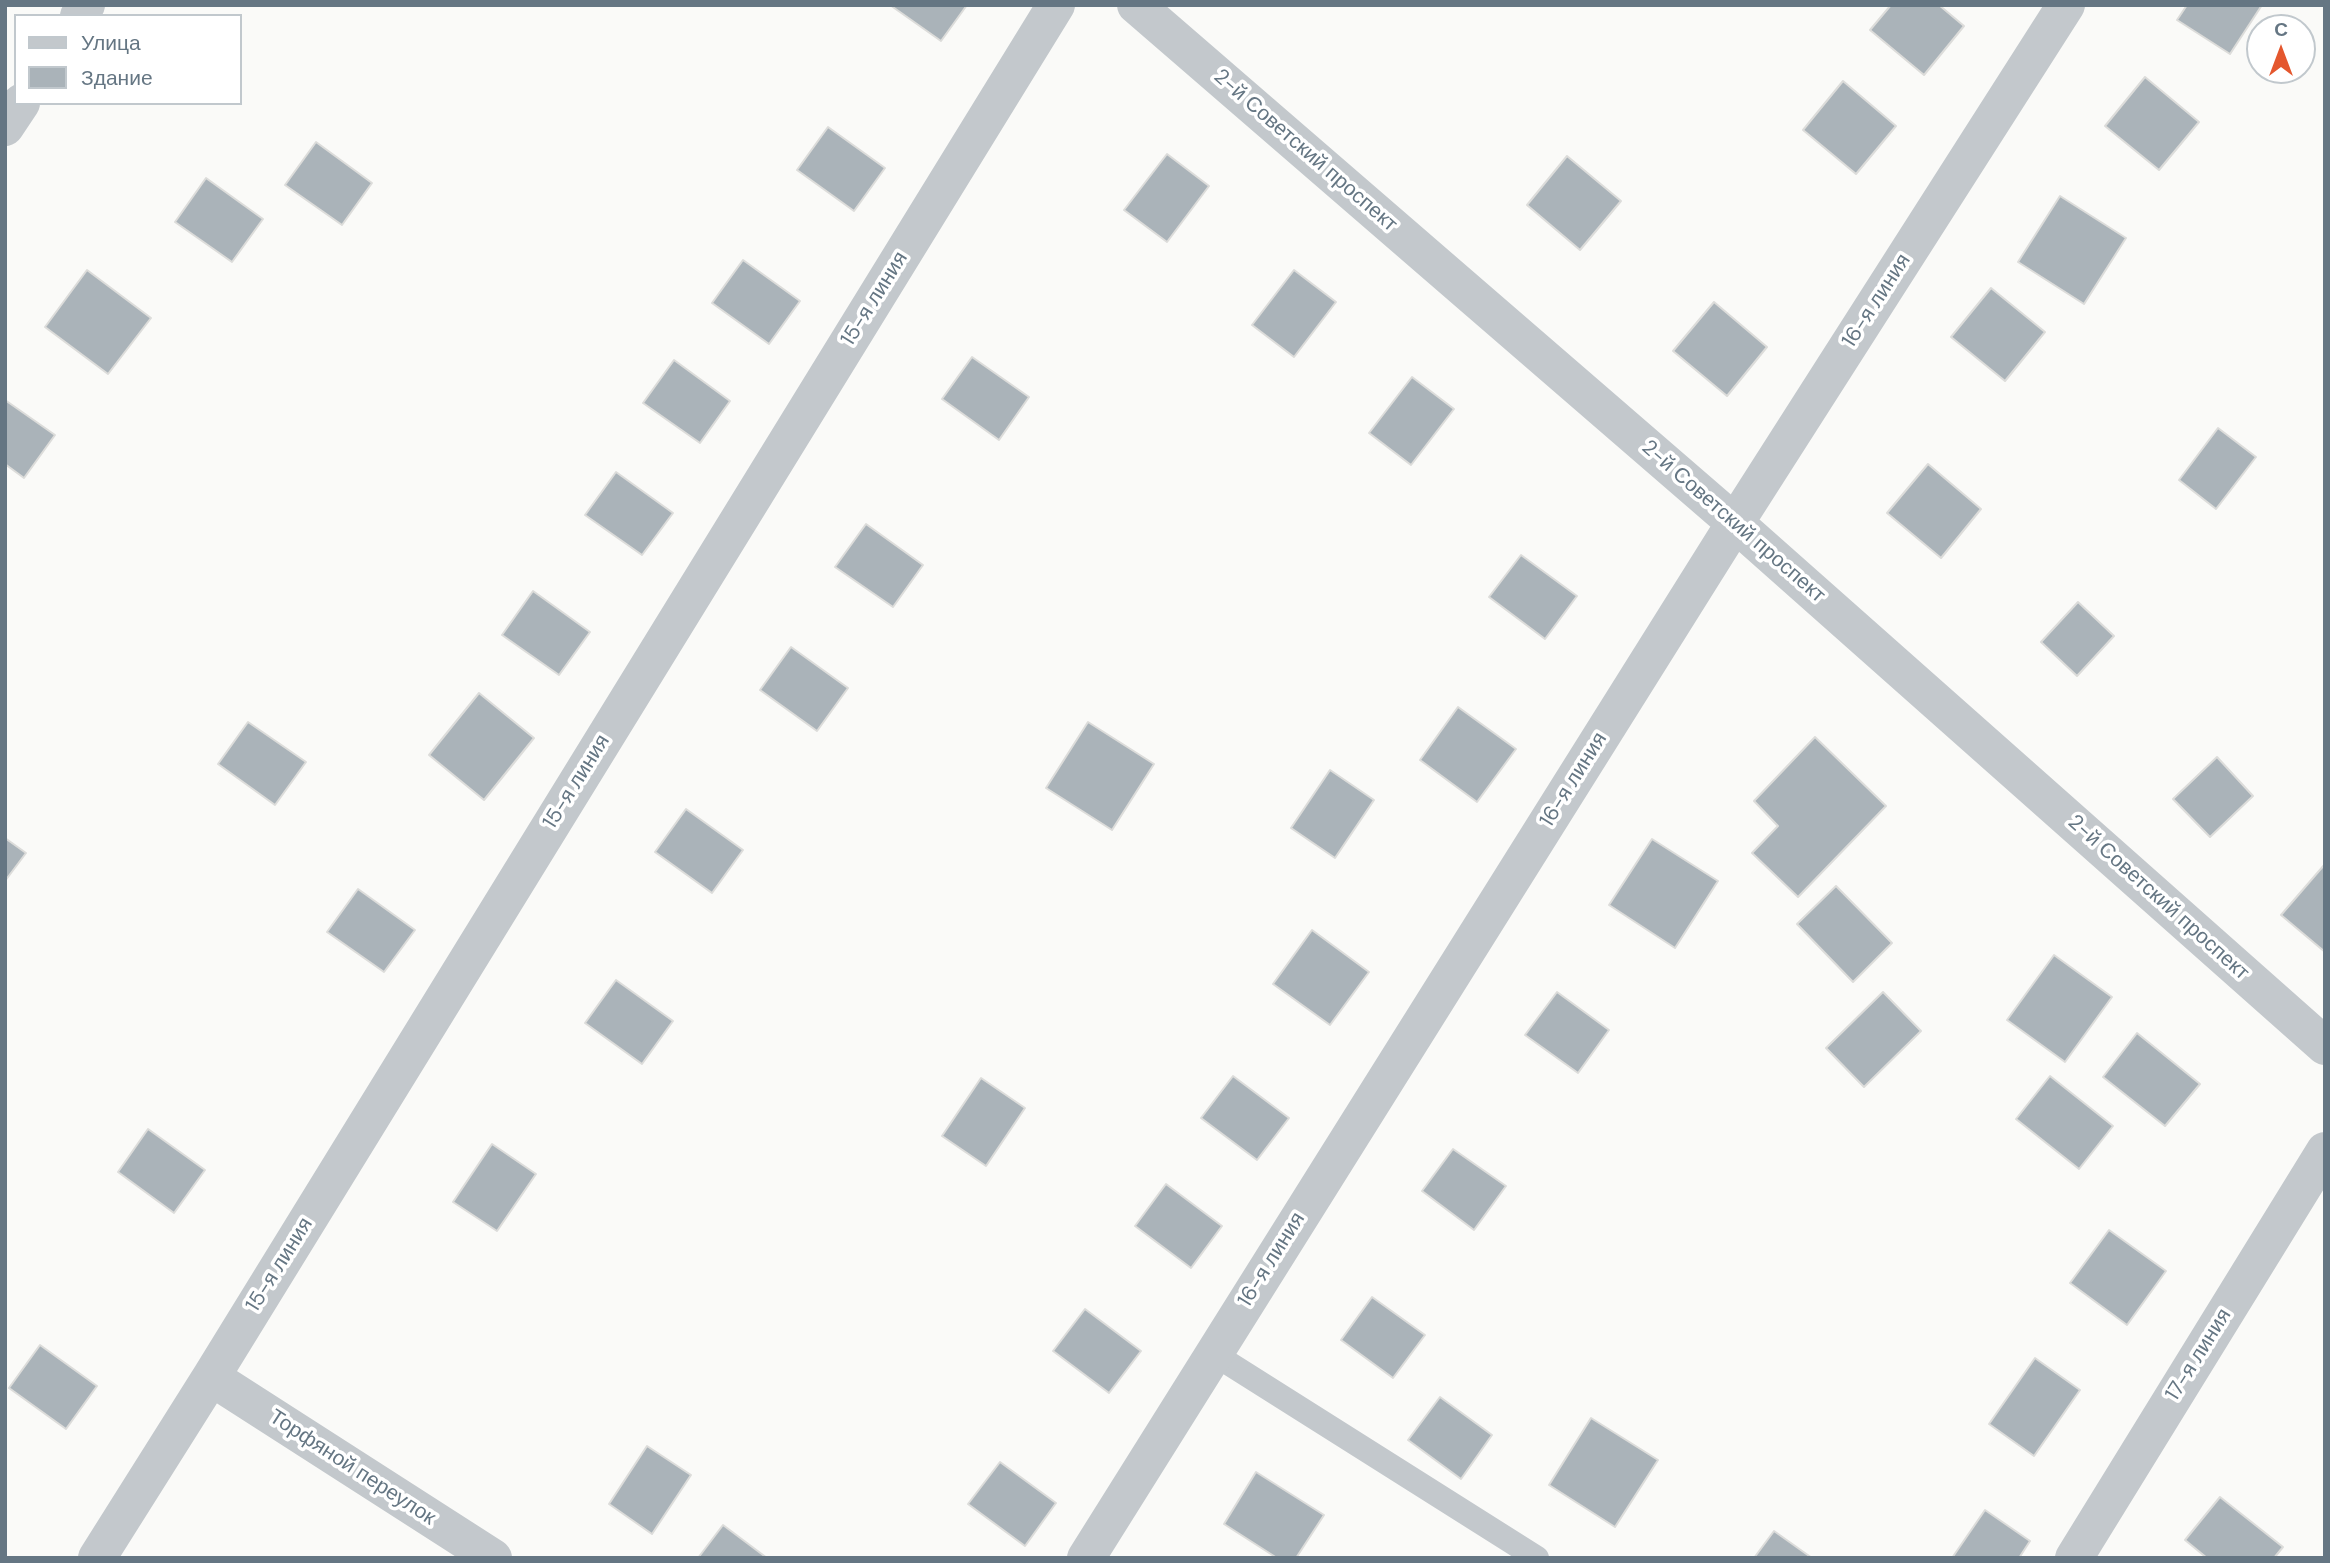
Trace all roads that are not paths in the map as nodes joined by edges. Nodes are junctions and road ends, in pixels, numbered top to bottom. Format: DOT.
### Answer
graph roads {
  1 [pos="1056,5"];
  2 [pos="1136,5"];
  3 [pos="2066,5"];
  4 [pos="20,105"];
  5 [pos="5,127"];
  6 [pos="1735,523"];
  7 [pos="2325,1046"];
  8 [pos="2325,1151"];
  9 [pos="1214,1354"];
  10 [pos="211,1377"];
  11 [pos="97,1558"];
  12 [pos="493,1558"];
  13 [pos="1086,1558"];
  14 [pos="1537,1558"];
  15 [pos="2074,1558"];
  1 -- 10 [label="street, 15-я линия"];
  2 -- 6 [label="street, 2-й Советский проспект"];
  3 -- 6 [label="street, 16-я линия"];
  4 -- 5 [label="street"];
  6 -- 7 [label="street, 2-й Советский проспект"];
  6 -- 9 [label="street, 16-я линия"];
  8 -- 15 [label="street, 17-я линия"];
  9 -- 13 [label="street, 16-я линия"];
  9 -- 14 [label="lane"];
  10 -- 11 [label="street, 15-я линия"];
  10 -- 12 [label="street, Торфяной переулок"];
}
